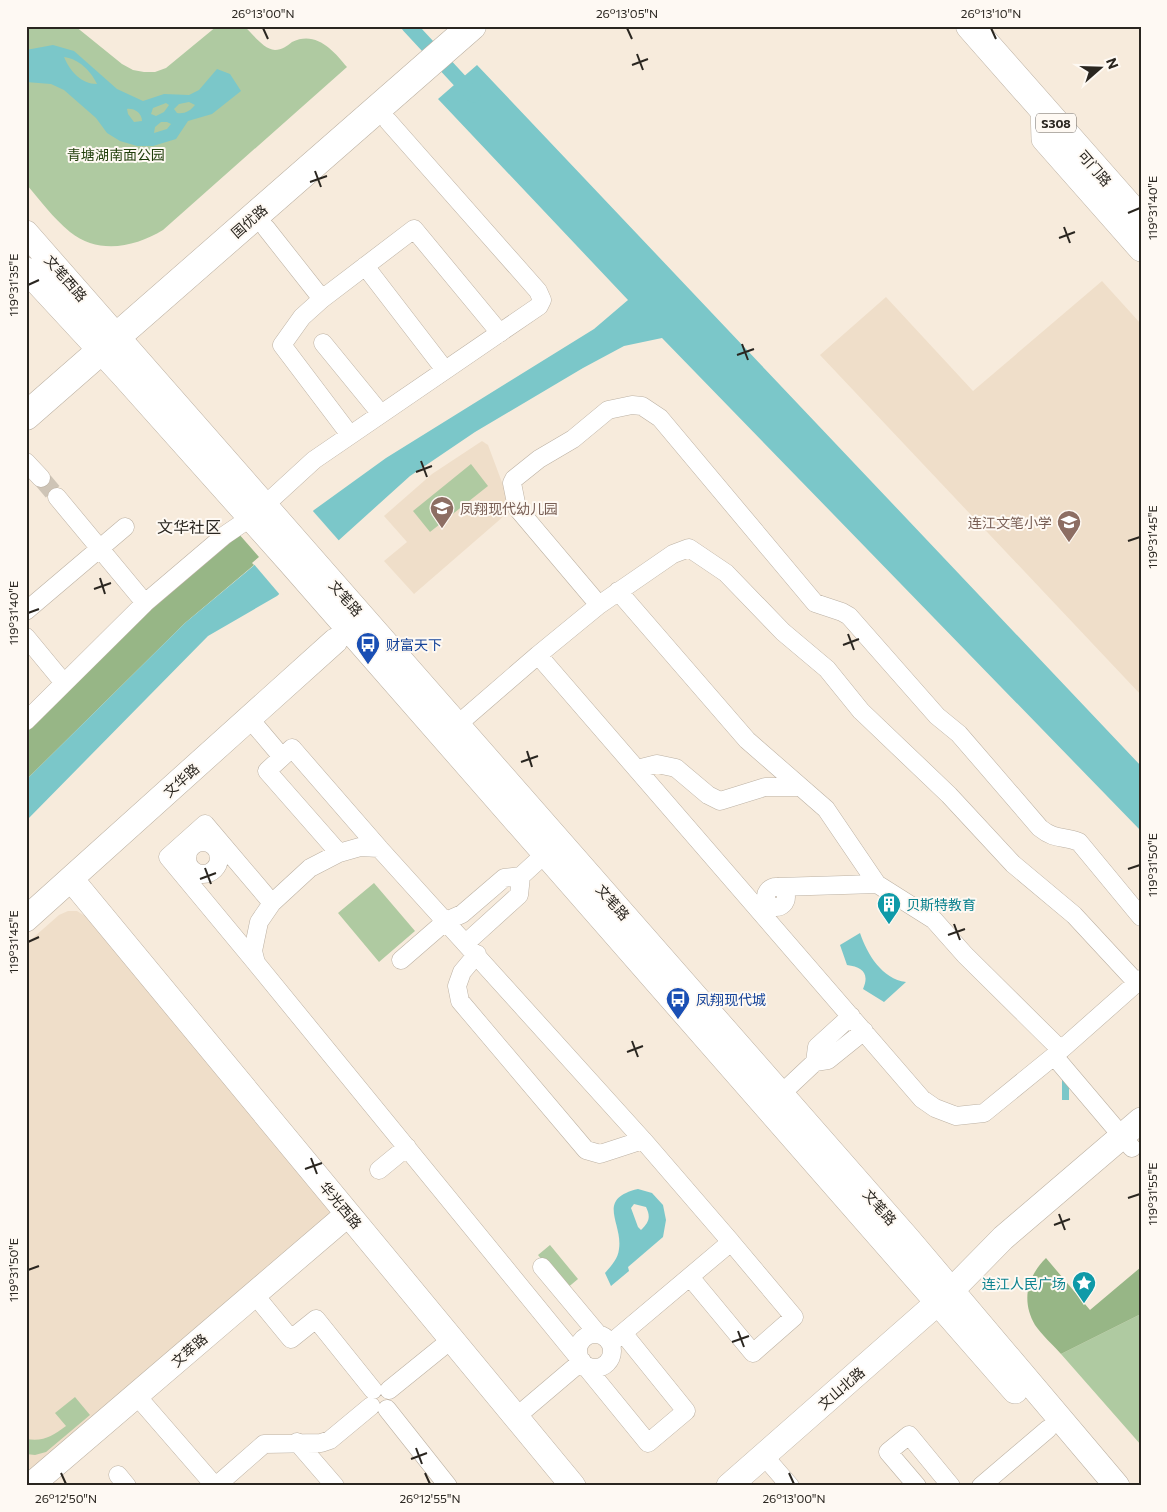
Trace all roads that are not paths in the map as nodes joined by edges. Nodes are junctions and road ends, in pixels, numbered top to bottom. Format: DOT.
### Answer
graph roads {
  1 [pos="472,26"];
  2 [pos="970,26"];
  3 [pos="992,26"];
  4 [pos="444,34"];
  5 [pos="1043,108"];
  6 [pos="388,121"];
  7 [pos="1141,195"];
  8 [pos="1141,220"];
  9 [pos="266,228"];
  10 [pos="26,233"];
  11 [pos="1141,249"];
  12 [pos="365,266"];
  13 [pos="26,270"];
  14 [pos="322,298"];
  15 [pos="500,333"];
  16 [pos="103,337"];
  17 [pos="323,343"];
  18 [pos="445,370"];
  19 [pos="26,392"];
  20 [pos="381,414"];
  21 [pos="26,416"];
  22 [pos="350,436"];
  23 [pos="26,462"];
  24 [pos="41,478"];
  25 [pos="57,498"];
  26 [pos="258,511"];
  27 [pos="125,527"];
  28 [pos="99,548"];
  29 [pos="292,559"];
  30 [pos="618,591"];
  31 [pos="145,603"];
  32 [pos="599,605"];
  33 [pos="26,611"];
  34 [pos="26,636"];
  35 [pos="335,641"];
  36 [pos="538,655"];
  37 [pos="64,684"];
  38 [pos="249,718"];
  39 [pos="26,721"];
  40 [pos="457,725"];
  41 [pos="282,757"];
  42 [pos="637,769"];
  43 [pos="801,788"];
  44 [pos="218,845"];
  45 [pos="380,848"];
  46 [pos="339,853"];
  47 [pos="545,854"];
  48 [pos="187,872"];
  49 [pos="521,876"];
  50 [pos="71,879"];
  51 [pos="877,884"];
  52 [pos="272,903"];
  53 [pos="764,907"];
  54 [pos="1141,917"];
  55 [pos="26,919"];
  56 [pos="446,921"];
  57 [pos="472,949"];
  58 [pos="401,960"];
  59 [pos="256,963"];
  60 [pos="1139,981"];
  61 [pos="851,1016"];
  62 [pos="864,1031"];
  63 [pos="1057,1053"];
  64 [pos="815,1062"];
  65 [pos="781,1094"];
  66 [pos="1141,1120"];
  67 [pos="643,1140"];
  68 [pos="1132,1141"];
  69 [pos="407,1147"];
  70 [pos="379,1170"];
  71 [pos="348,1214"];
  72 [pos="731,1242"];
  73 [pos="542,1267"];
  74 [pos="690,1277"];
  75 [pos="254,1294"];
  76 [pos="945,1296"];
  77 [pos="610,1337"];
  78 [pos="452,1340"];
  79 [pos="582,1361"];
  80 [pos="136,1395"];
  81 [pos="380,1399"];
  82 [pos="516,1416"];
  83 [pos="1048,1429"];
  84 [pos="297,1442"];
  85 [pos="764,1456"];
  86 [pos="30,1486"];
  87 [pos="215,1486"];
  88 [pos="335,1486"];
  89 [pos="448,1486"];
  90 [pos="573,1486"];
  91 [pos="729,1486"];
  92 [pos="790,1486"];
  93 [pos="916,1486"];
  94 [pos="951,1486"];
  95 [pos="981,1486"];
  96 [pos="1096,1486"];
  97 [pos="1117,1486"];
  1 -- 4 [label="main road, 国优路"];
  2 -- 5 [label="main road, 可门路 / S308"];
  3 -- 7 [label="main road, 可门路 / S308"];
  4 -- 16 [label="main road, 国优路"];
  5 -- 8 [label="main road, 可门路 / S308"];
  5 -- 11 [label="main road"];
  6 -- 15 [label="street"];
  9 -- 14 [label="street"];
  10 -- 16 [label="main road, 文笔西路"];
  12 -- 14 [label="street"];
  12 -- 15 [label="street"];
  12 -- 18 [label="street"];
  13 -- 16 [label="main road, 文笔西路"];
  14 -- 22 [label="street"];
  15 -- 18 [label="street"];
  16 -- 19 [label="main road, 国优路"];
  16 -- 21 [label="main road, 国优路"];
  16 -- 26 [label="main road, 文笔路"];
  17 -- 20 [label="street"];
  18 -- 20 [label="street"];
  20 -- 22 [label="street"];
  22 -- 26 [label="street"];
  23 -- 24 [label="street"];
  25 -- 28 [label="street"];
  26 -- 29 [label="main road, 文笔路"];
  26 -- 31 [label="street"];
  27 -- 28 [label="street"];
  28 -- 31 [label="street"];
  28 -- 33 [label="street"];
  29 -- 40 [label="main road, 文笔路"];
  29 -- 47 [label="main road, 文笔路"];
  30 -- 32 [label="street"];
  30 -- 43 [label="street"];
  30 -- 60 [label="street"];
  31 -- 37 [label="street"];
  32 -- 36 [label="street"];
  32 -- 54 [label="street"];
  34 -- 37 [label="street"];
  35 -- 38 [label="main road, 文华路"];
  36 -- 40 [label="street"];
  36 -- 42 [label="street"];
  37 -- 39 [label="street"];
  38 -- 41 [label="street"];
  38 -- 50 [label="main road, 文华路"];
  40 -- 65 [label="main road, 文笔路"];
  41 -- 45 [label="street"];
  41 -- 46 [label="street"];
  42 -- 43 [label="street"];
  42 -- 53 [label="street"];
  43 -- 51 [label="street"];
  44 -- 48 [label="street"];
  44 -- 48 [label="street"];
  44 -- 52 [label="street"];
  45 -- 46 [label="street"];
  45 -- 56 [label="street"];
  46 -- 52 [label="street"];
  47 -- 49 [label="street"];
  47 -- 76 [label="main road, 文笔路"];
  48 -- 59 [label="street"];
  49 -- 56 [label="street"];
  49 -- 57 [label="street"];
  50 -- 55 [label="main road, 文华路"];
  50 -- 71 [label="main road, 华光西路"];
  51 -- 53 [label="street"];
  51 -- 63 [label="street"];
  52 -- 59 [label="street"];
  53 -- 61 [label="street"];
  56 -- 57 [label="street"];
  56 -- 58 [label="street"];
  57 -- 67 [label="street"];
  57 -- 67 [label="street"];
  59 -- 69 [label="street"];
  60 -- 63 [label="street"];
  61 -- 62 [label="street"];
  61 -- 64 [label="street"];
  62 -- 63 [label="street"];
  62 -- 64 [label="street"];
  63 -- 68 [label="street"];
  64 -- 65 [label="street"];
  65 -- 76 [label="main road, 文笔路"];
  66 -- 68 [label="main road, 文山北路"];
  67 -- 72 [label="street"];
  68 -- 76 [label="main road, 文山北路"];
  69 -- 70 [label="street"];
  69 -- 79 [label="street"];
  71 -- 75 [label="main road, 文萃路"];
  71 -- 78 [label="main road, 华光西路"];
  72 -- 74 [label="street"];
  72 -- 74 [label="street"];
  73 -- 77 [label="street"];
  74 -- 77 [label="street"];
  75 -- 80 [label="main road, 文萃路"];
  75 -- 81 [label="street"];
  76 -- 83 [label="main road, 文笔路"];
  76 -- 85 [label="main road, 文山北路"];
  76 -- 97 [label="main road, 文笔路"];
  77 -- 79 [label="street"];
  77 -- 79 [label="street"];
  77 -- 79 [label="street"];
  78 -- 81 [label="street"];
  78 -- 82 [label="main road, 华光西路"];
  79 -- 82 [label="street"];
  80 -- 86 [label="main road, 文萃路"];
  80 -- 87 [label="street"];
  81 -- 84 [label="street"];
  81 -- 89 [label="street"];
  82 -- 90 [label="main road, 华光西路"];
  83 -- 95 [label="street"];
  83 -- 96 [label="main road, 文笔路"];
  84 -- 87 [label="street"];
  84 -- 88 [label="street"];
  85 -- 91 [label="main road, 文山北路"];
  85 -- 92 [label="street"];
  93 -- 94 [label="street"];
}
